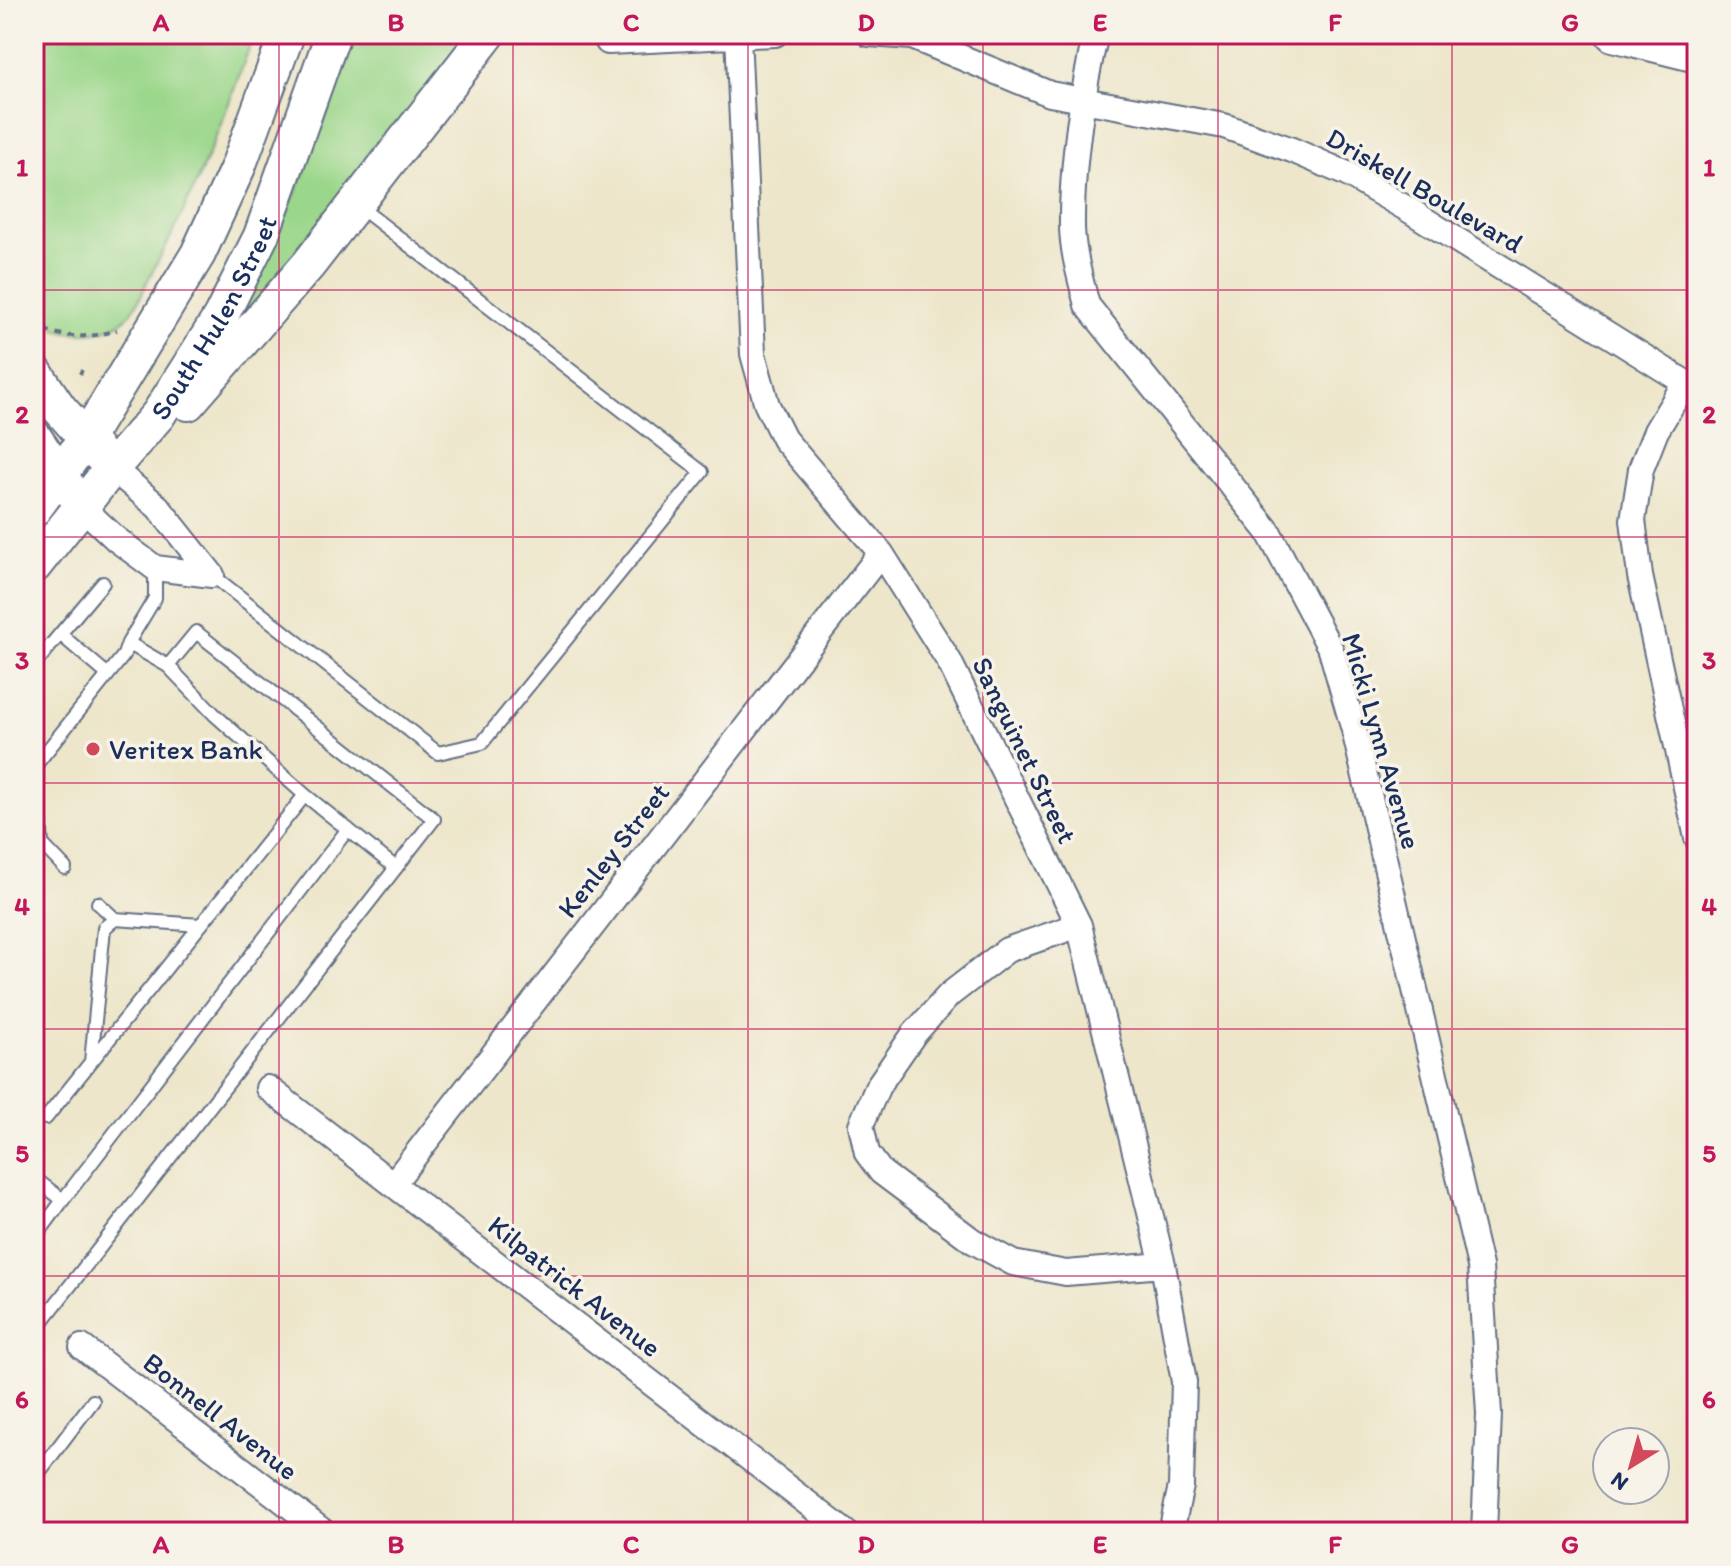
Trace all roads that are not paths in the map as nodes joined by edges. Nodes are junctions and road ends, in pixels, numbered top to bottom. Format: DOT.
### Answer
graph roads {
  1 [pos="287,34"];
  2 [pos="333,34"];
  3 [pos="488,34"];
  4 [pos="775,34"];
  5 [pos="869,34"];
  6 [pos="1096,34"];
  7 [pos="1613,34"];
  8 [pos="738,35"];
  9 [pos="608,42"];
  10 [pos="1697,55"];
  11 [pos="1085,99"];
  12 [pos="357,205"];
  13 [pos="34,371"];
  14 [pos="1691,387"];
  15 [pos="34,437"];
  16 [pos="85,440"];
  17 [pos="112,468"];
  18 [pos="59,476"];
  19 [pos="82,507"];
  20 [pos="34,509"];
  21 [pos="881,553"];
  22 [pos="34,566"];
  23 [pos="155,568"];
  24 [pos="212,575"];
  25 [pos="103,583"];
  26 [pos="60,634"];
  27 [pos="128,643"];
  28 [pos="34,665"];
  29 [pos="168,666"];
  30 [pos="108,675"];
  31 [pos="37,758"];
  32 [pos="305,795"];
  33 [pos="348,829"];
  34 [pos="1697,838"];
  35 [pos="38,848"];
  36 [pos="65,868"];
  37 [pos="396,868"];
  38 [pos="98,903"];
  39 [pos="115,919"];
  40 [pos="201,925"];
  41 [pos="1079,925"];
  42 [pos="91,1062"];
  43 [pos="268,1088"];
  44 [pos="34,1117"];
  45 [pos="34,1178"];
  46 [pos="393,1184"];
  47 [pos="63,1200"];
  48 [pos="34,1239"];
  49 [pos="1163,1265"];
  50 [pos="34,1332"];
  51 [pos="82,1347"];
  52 [pos="93,1401"];
  53 [pos="34,1479"];
  54 [pos="324,1532"];
  55 [pos="845,1532"];
  56 [pos="1171,1532"];
  57 [pos="1484,1532"];
  1 -- 16 [label="main road, South Hulen Street"];
  2 -- 17 [label="main road, South Hulen Street"];
  3 -- 12 [label="main road"];
  4 -- 8 [label="street"];
  5 -- 11 [label="street, Driskell Boulevard"];
  6 -- 11 [label="street, Micki Lynn Avenue"];
  7 -- 10 [label="main road"];
  8 -- 9 [label="street"];
  8 -- 21 [label="street, Sanguinet Street"];
  11 -- 14 [label="street, Driskell Boulevard"];
  11 -- 57 [label="street, Micki Lynn Avenue"];
  12 -- 17 [label="main road"];
  12 -- 24 [label="lane"];
  13 -- 16 [label="main road"];
  14 -- 34 [label="street"];
  15 -- 18 [label="main road"];
  16 -- 17 [label="main road"];
  16 -- 18 [label="main road, South Hulen Street"];
  17 -- 19 [label="main road, South Hulen Street"];
  17 -- 24 [label="street"];
  18 -- 19 [label="main road"];
  18 -- 20 [label="main road, South Hulen Street"];
  19 -- 22 [label="main road, South Hulen Street"];
  19 -- 23 [label="street"];
  21 -- 41 [label="street, Sanguinet Street"];
  21 -- 46 [label="street, Kenley Street"];
  23 -- 24 [label="street"];
  23 -- 27 [label="lane"];
  25 -- 26 [label="lane"];
  26 -- 28 [label="lane"];
  26 -- 30 [label="lane"];
  27 -- 29 [label="lane"];
  27 -- 30 [label="lane"];
  29 -- 32 [label="lane"];
  29 -- 37 [label="lane"];
  30 -- 31 [label="lane"];
  31 -- 35 [label="lane"];
  32 -- 33 [label="lane"];
  32 -- 40 [label="lane"];
  33 -- 37 [label="lane"];
  33 -- 47 [label="lane"];
  35 -- 36 [label="lane"];
  37 -- 50 [label="lane"];
  38 -- 39 [label="lane"];
  39 -- 40 [label="lane"];
  39 -- 42 [label="lane"];
  40 -- 42 [label="lane"];
  41 -- 49 [label="street, Sanguinet Street"];
  41 -- 49 [label="street"];
  42 -- 44 [label="lane"];
  43 -- 46 [label="street, Kilpatrick Avenue"];
  45 -- 47 [label="lane"];
  46 -- 55 [label="street, Kilpatrick Avenue"];
  47 -- 48 [label="lane"];
  49 -- 56 [label="street, Sanguinet Street"];
  51 -- 54 [label="street, Bonnell Avenue"];
  52 -- 53 [label="lane"];
}
